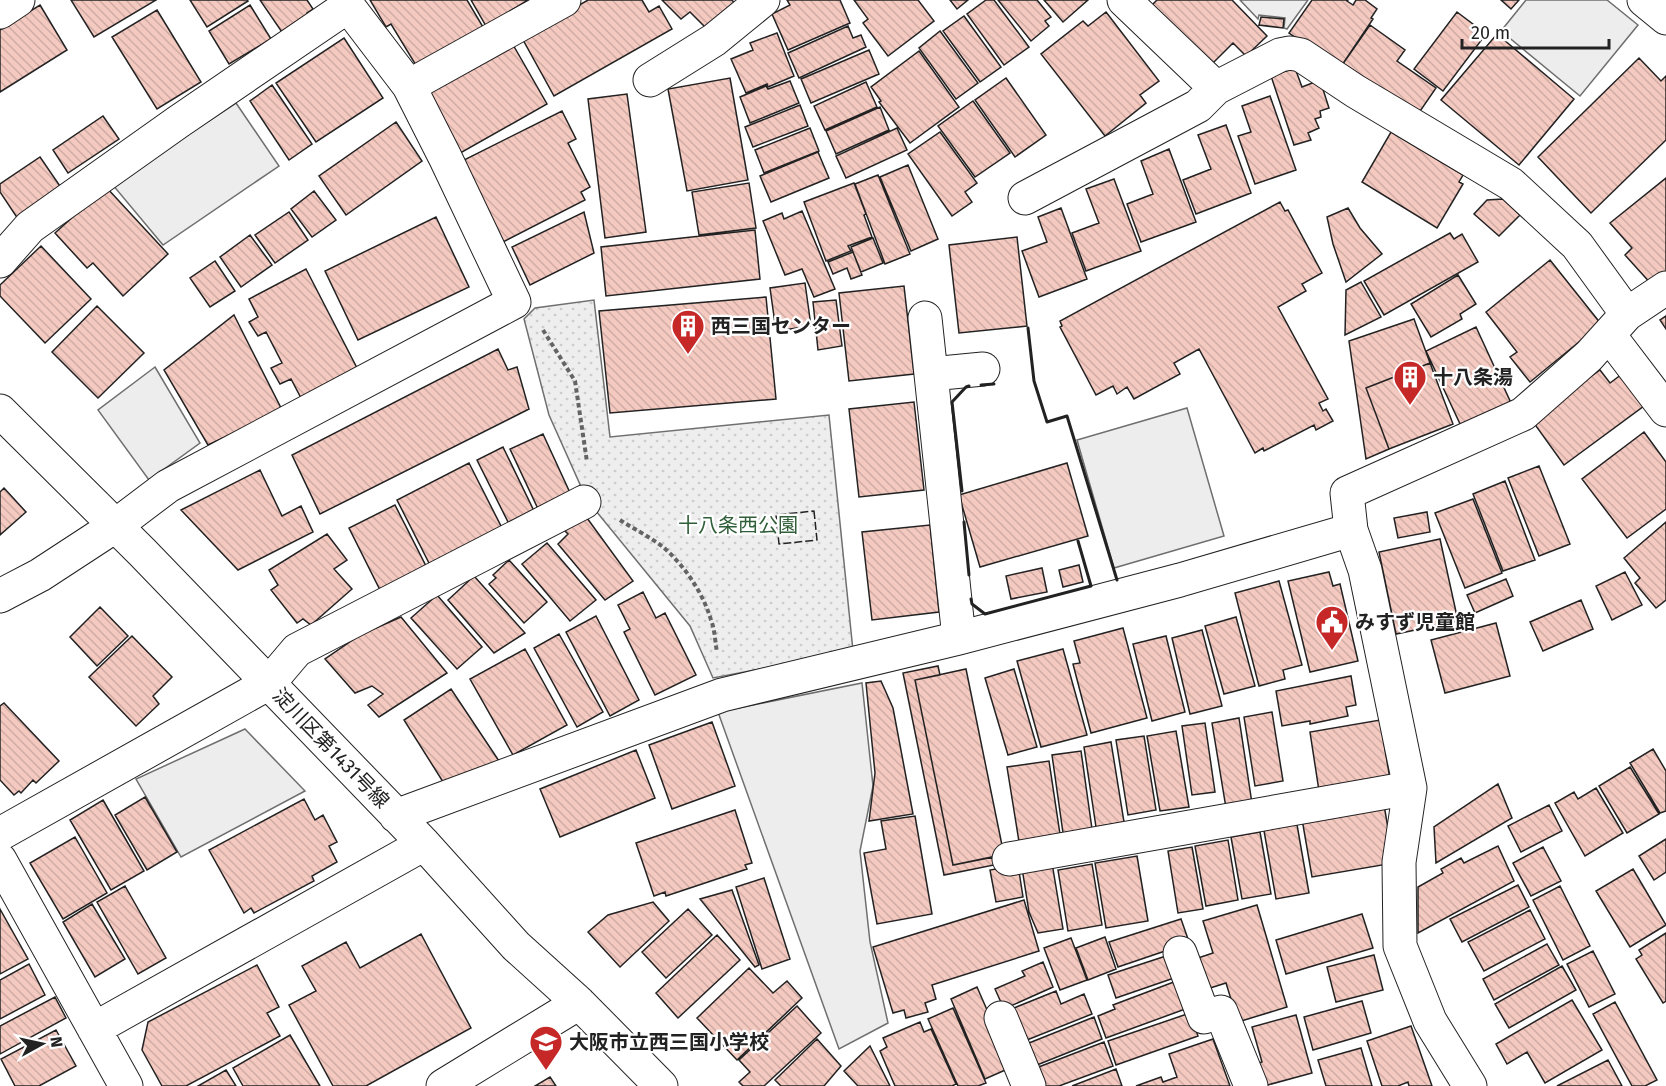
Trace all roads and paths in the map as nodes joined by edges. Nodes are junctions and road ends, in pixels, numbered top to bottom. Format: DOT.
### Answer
graph roads {
  1 [pos="18,0"];
  2 [pos="564,0"];
  3 [pos="763,0"];
  4 [pos="1124,0"];
  5 [pos="1644,0"];
  6 [pos="0,12"];
  7 [pos="1666,18"];
  8 [pos="650,80"];
  9 [pos="409,86"];
  10 [pos="1216,88"];
  11 [pos="1025,198"];
  12 [pos="0,261"];
  13 [pos="1666,288"];
  14 [pos="925,318"];
  15 [pos="1618,324"];
  16 [pos="983,369"];
  17 [pos="931,374"];
  18 [pos="1666,410"];
  19 [pos="0,411"];
  20 [pos="584,502"];
  21 [pos="115,526"];
  22 [pos="1351,530"];
  23 [pos="0,596"];
  24 [pos="959,638"];
  25 [pos="269,683"];
  26 [pos="1410,788"];
  27 [pos="396,816"];
  28 [pos="0,834"];
  29 [pos="424,844"];
  30 [pos="0,860"];
  31 [pos="1009,860"];
  32 [pos="1180,953"];
  33 [pos="579,1003"];
  34 [pos="1001,1018"];
  35 [pos="94,1029"];
  36 [pos="1022,1083"];
  37 [pos="126,1086"];
  38 [pos="443,1086"];
  39 [pos="661,1086"];
  40 [pos="1251,1086"];
  41 [pos="1470,1086"];
  1 -- 6 [label="street"];
  2 -- 9 [label="street"];
  3 -- 8 [label="street"];
  4 -- 10 [label="street"];
  5 -- 7 [label="street"];
  9 -- 12 [label="street"];
  9 -- 21 [label="street"];
  10 -- 11 [label="street"];
  10 -- 15 [label="street"];
  13 -- 15 [label="street"];
  14 -- 17 [label="street"];
  15 -- 18 [label="street"];
  15 -- 22 [label="street"];
  16 -- 17 [label="street"];
  17 -- 24 [label="street"];
  19 -- 21 [label="street, 淀川区第1431号線"];
  20 -- 25 [label="street"];
  21 -- 23 [label="street"];
  21 -- 25 [label="street, 淀川区第1431号線"];
  22 -- 24 [label="street"];
  22 -- 26 [label="street"];
  24 -- 27 [label="street"];
  25 -- 27 [label="street, 淀川区第1431号線"];
  25 -- 28 [label="street"];
  26 -- 31 [label="street"];
  26 -- 41 [label="street"];
  27 -- 29 [label="street, 淀川区第1431号線"];
  29 -- 33 [label="street, 淀川区第1431号線"];
  29 -- 35 [label="street"];
  30 -- 35 [label="street"];
  32 -- 40 [label="street"];
  33 -- 38 [label="street"];
  33 -- 39 [label="street, 淀川区第1431号線"];
  34 -- 36 [label="street"];
  35 -- 37 [label="street"];
}
